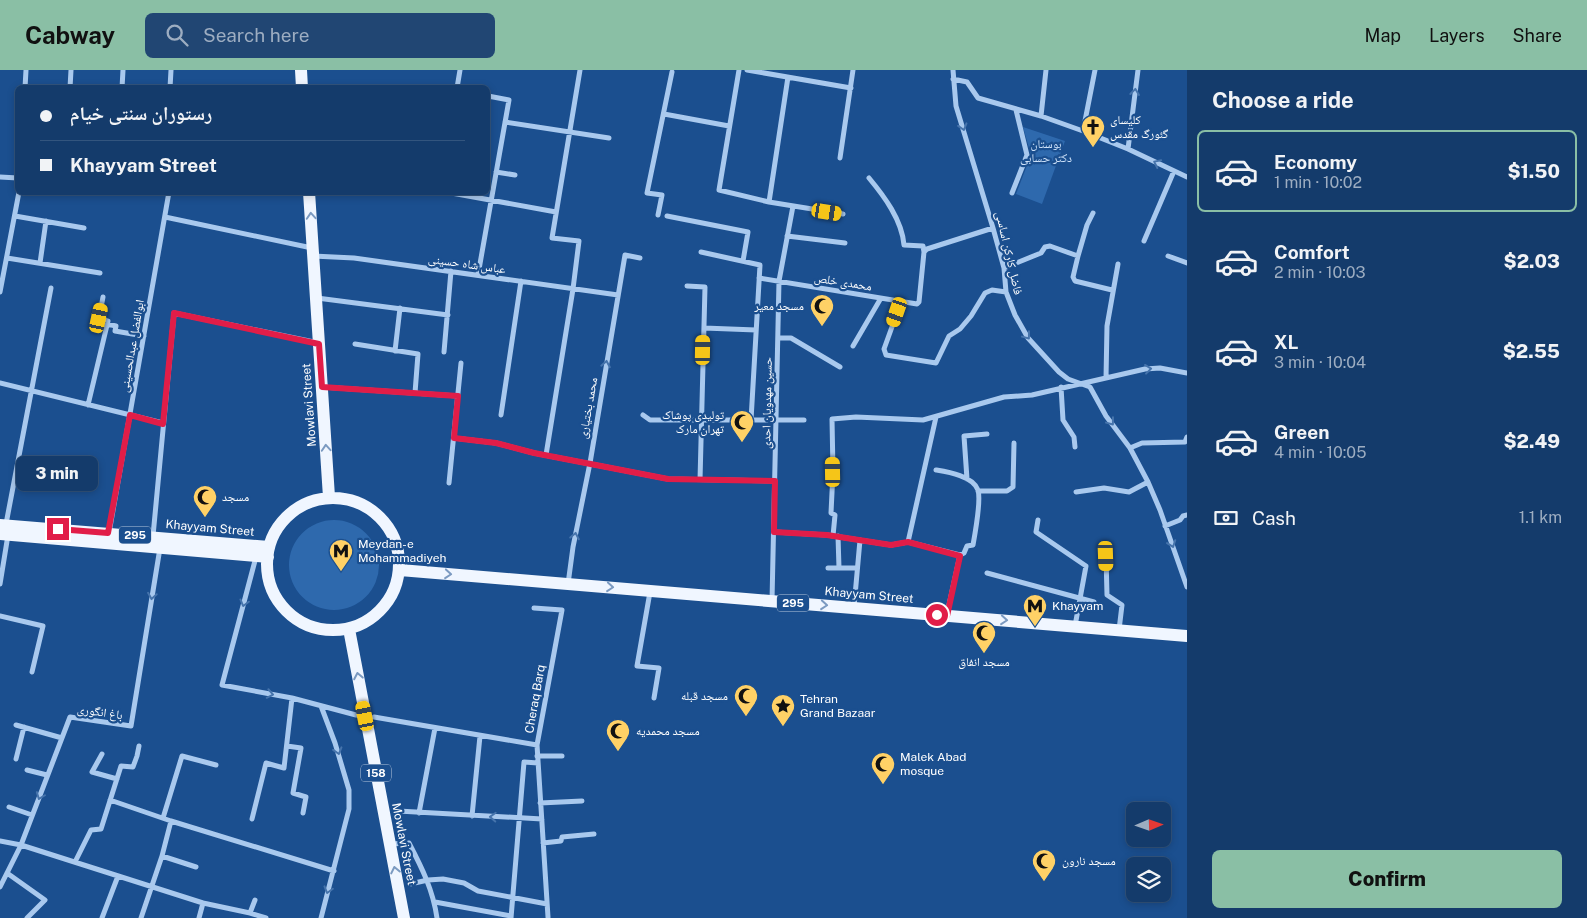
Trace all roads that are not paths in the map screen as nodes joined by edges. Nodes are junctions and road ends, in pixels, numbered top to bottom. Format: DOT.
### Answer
graph roads {
  1 [pos="26,70"];
  2 [pos="71,70"];
  3 [pos="123,70"];
  4 [pos="171,70"];
  5 [pos="301,70"];
  6 [pos="460,70"];
  7 [pos="580,70"];
  8 [pos="739,70"];
  9 [pos="747,70"];
  10 [pos="853,70"];
  11 [pos="953,70"];
  12 [pos="1046,70"];
  13 [pos="1095,70"];
  14 [pos="1138,70"];
  15 [pos="672,72"];
  16 [pos="776,73"];
  17 [pos="788,77"];
  18 [pos="953,79"];
  19 [pos="25,85"];
  20 [pos="70,85"];
  21 [pos="122,85"];
  22 [pos="170,85"];
  23 [pos="302,85"];
  24 [pos="458,85"];
  25 [pos="850,88"];
  26 [pos="490,96"];
  27 [pos="1016,110"];
  28 [pos="664,114"];
  29 [pos="1041,116"];
  30 [pos="505,122"];
  31 [pos="729,126"];
  32 [pos="569,131"];
  33 [pos="1083,131"];
  34 [pos="609,138"];
  35 [pos="1128,149"];
  36 [pos="840,158"];
  37 [pos="1174,171"];
  38 [pos="496,172"];
  39 [pos="515,175"];
  40 [pos="1187,177"];
  41 [pos="0,178"];
  42 [pos="15,178"];
  43 [pos="869,178"];
  44 [pos="1012,193"];
  45 [pos="18,195"];
  46 [pos="169,195"];
  47 [pos="309,195"];
  48 [pos="463,195"];
  49 [pos="491,200"];
  50 [pos="769,202"];
  51 [pos="793,206"];
  52 [pos="556,212"];
  53 [pos="1093,213"];
  54 [pos="843,214"];
  55 [pos="658,215"];
  56 [pos="15,216"];
  57 [pos="667,216"];
  58 [pos="165,217"];
  59 [pos="46,221"];
  60 [pos="84,228"];
  61 [pos="993,228"];
  62 [pos="788,236"];
  63 [pos="1144,241"];
  64 [pos="845,243"];
  65 [pos="313,252"];
  66 [pos="701,252"];
  67 [pos="924,252"];
  68 [pos="1078,256"];
  69 [pos="1168,256"];
  70 [pos="7,258"];
  71 [pos="640,258"];
  72 [pos="743,261"];
  73 [pos="40,263"];
  74 [pos="1187,263"];
  75 [pos="1118,264"];
  76 [pos="1004,268"];
  77 [pos="451,271"];
  78 [pos="100,273"];
  79 [pos="478,275"];
  80 [pos="759,278"];
  81 [pos="521,281"];
  82 [pos="779,281"];
  83 [pos="687,286"];
  84 [pos="51,288"];
  85 [pos="573,289"];
  86 [pos="1112,290"];
  87 [pos="0,292"];
  88 [pos="1006,292"];
  89 [pos="618,295"];
  90 [pos="104,297"];
  91 [pos="316,298"];
  92 [pos="881,298"];
  93 [pos="901,302"];
  94 [pos="400,308"];
  95 [pos="448,315"];
  96 [pos="107,324"];
  97 [pos="704,328"];
  98 [pos="756,330"];
  99 [pos="144,336"];
  100 [pos="778,338"];
  101 [pos="319,344"];
  102 [pos="355,344"];
  103 [pos="852,346"];
  104 [pos="395,351"];
  105 [pos="444,352"];
  106 [pos="460,363"];
  107 [pos="840,367"];
  108 [pos="1187,373"];
  109 [pos="1106,378"];
  110 [pos="0,383"];
  111 [pos="1083,383"];
  112 [pos="322,387"];
  113 [pos="1061,387"];
  114 [pos="31,391"];
  115 [pos="415,393"];
  116 [pos="458,396"];
  117 [pos="88,405"];
  118 [pos="130,415"];
  119 [pos="501,415"];
  120 [pos="644,415"];
  121 [pos="936,417"];
  122 [pos="702,420"];
  123 [pos="751,420"];
  124 [pos="776,420"];
  125 [pos="804,420"];
  126 [pos="163,424"];
  127 [pos="987,434"];
  128 [pos="1187,437"];
  129 [pos="454,438"];
  130 [pos="1014,443"];
  131 [pos="1075,447"];
  132 [pos="1130,448"];
  133 [pos="546,455"];
  134 [pos="590,463"];
  135 [pos="936,470"];
  136 [pos="967,479"];
  137 [pos="700,480"];
  138 [pos="775,481"];
  139 [pos="1148,482"];
  140 [pos="449,484"];
  141 [pos="978,491"];
  142 [pos="1076,492"];
  143 [pos="329,497"];
  144 [pos="1187,515"];
  145 [pos="1038,520"];
  146 [pos="1165,526"];
  147 [pos="3,529"];
  148 [pos="774,532"];
  149 [pos="108,533"];
  150 [pos="835,536"];
  151 [pos="860,540"];
  152 [pos="156,542"];
  153 [pos="908,542"];
  154 [pos="264,553"];
  155 [pos="960,556"];
  156 [pos="1106,556"];
  157 [pos="828,568"];
  158 [pos="839,568"];
  159 [pos="857,568"];
  160 [pos="400,570"];
  161 [pos="987,573"];
  162 [pos="0,581"];
  163 [pos="568,584"];
  164 [pos="1187,587"];
  165 [pos="650,591"];
  166 [pos="1081,598"];
  167 [pos="772,601"];
  168 [pos="1094,602"];
  169 [pos="534,608"];
  170 [pos="854,608"];
  171 [pos="0,616"];
  172 [pos="947,616"];
  173 [pos="1075,626"];
  174 [pos="349,629"];
  175 [pos="1118,631"];
  176 [pos="1187,636"];
  177 [pos="32,672"];
  178 [pos="292,698"];
  179 [pos="654,698"];
  180 [pos="321,706"];
  181 [pos="370,717"];
  182 [pos="16,725"];
  183 [pos="24,727"];
  184 [pos="435,728"];
  185 [pos="480,736"];
  186 [pos="62,738"];
  187 [pos="537,745"];
  188 [pos="139,746"];
  189 [pos="287,746"];
  190 [pos="102,754"];
  191 [pos="538,756"];
  192 [pos="562,756"];
  193 [pos="16,759"];
  194 [pos="538,762"];
  195 [pos="216,765"];
  196 [pos="27,770"];
  197 [pos="47,775"];
  198 [pos="117,779"];
  199 [pos="110,800"];
  200 [pos="582,801"];
  201 [pos="540,803"];
  202 [pos="10,807"];
  203 [pos="398,811"];
  204 [pos="303,813"];
  205 [pos="419,813"];
  206 [pos="32,815"];
  207 [pos="472,816"];
  208 [pos="163,818"];
  209 [pos="519,818"];
  210 [pos="252,819"];
  211 [pos="542,819"];
  212 [pos="171,820"];
  213 [pos="594,834"];
  214 [pos="0,841"];
  215 [pos="543,843"];
  216 [pos="20,844"];
  217 [pos="389,844"];
  218 [pos="162,856"];
  219 [pos="75,862"];
  220 [pos="196,867"];
  221 [pos="334,871"];
  222 [pos="7,874"];
  223 [pos="118,876"];
  224 [pos="428,880"];
  225 [pos="410,884"];
  226 [pos="152,885"];
  227 [pos="0,887"];
  228 [pos="512,898"];
  229 [pos="255,900"];
  230 [pos="204,902"];
  231 [pos="435,902"];
  232 [pos="547,904"];
  233 [pos="250,913"];
  234 [pos="257,916"];
  235 [pos="511,917"];
  236 [pos="548,917"];
  237 [pos="27,918"];
  238 [pos="102,918"];
  239 [pos="141,918"];
  240 [pos="198,918"];
  241 [pos="266,918"];
  242 [pos="321,918"];
  243 [pos="404,918"];
  244 [pos="437,918"];
  1 -- 19 [label="street"];
  2 -- 20 [label="street"];
  3 -- 21 [label="street"];
  4 -- 22 [label="street"];
  5 -- 23 [label="main road"];
  6 -- 24 [label="street"];
  7 -- 32 [label="street"];
  8 -- 31 [label="street"];
  9 -- 16 [label="street"];
  10 -- 25 [label="street"];
  11 -- 18 [label="street, فاضل کارکن اساسی"];
  12 -- 29 [label="street"];
  13 -- 33 [label="street"];
  35 -- 14 [label="street, one-way"];
  15 -- 28 [label="street"];
  16 -- 17 [label="street"];
  17 -- 25 [label="street"];
  17 -- 50 [label="street"];
  18 -- 27 [label="street"];
  18 -- 61 [label="street, فاضل کارکن اساسی, one-way"];
  25 -- 36 [label="street"];
  26 -- 30 [label="street"];
  27 -- 29 [label="street"];
  27 -- 44 [label="street"];
  28 -- 31 [label="street"];
  28 -- 55 [label="street"];
  29 -- 33 [label="street"];
  30 -- 32 [label="street"];
  30 -- 38 [label="street"];
  31 -- 50 [label="street"];
  32 -- 34 [label="street"];
  32 -- 52 [label="street"];
  33 -- 35 [label="street"];
  37 -- 35 [label="street, one-way"];
  37 -- 40 [label="street"];
  37 -- 63 [label="street"];
  38 -- 39 [label="street"];
  38 -- 49 [label="street"];
  41 -- 42 [label="street"];
  43 -- 67 [label="street"];
  45 -- 56 [label="street"];
  46 -- 58 [label="street, ابوالفضل عبدالحسینی"];
  65 -- 47 [label="main road, Mowlavi Street, one-way"];
  48 -- 49 [label="street"];
  49 -- 52 [label="street"];
  49 -- 79 [label="street"];
  50 -- 51 [label="street"];
  51 -- 54 [label="street"];
  51 -- 62 [label="street, حسین مهدویان احدی"];
  52 -- 85 [label="street"];
  53 -- 68 [label="street"];
  56 -- 59 [label="street"];
  56 -- 70 [label="street"];
  57 -- 72 [label="street"];
  58 -- 65 [label="street, عباس شاه حسینی"];
  58 -- 99 [label="street, ابوالفضل عبدالحسینی"];
  59 -- 60 [label="street"];
  59 -- 73 [label="street"];
  61 -- 67 [label="street"];
  61 -- 76 [label="street, فاضل کارکن اساسی"];
  62 -- 64 [label="street"];
  62 -- 82 [label="street, حسین مهدویان احدی"];
  65 -- 77 [label="street, عباس شاه حسینی"];
  65 -- 91 [label="main road, Mowlavi Street"];
  66 -- 72 [label="street"];
  67 -- 93 [label="street"];
  68 -- 76 [label="street"];
  68 -- 86 [label="street"];
  69 -- 74 [label="street"];
  70 -- 73 [label="street"];
  70 -- 87 [label="street"];
  71 -- 89 [label="street, محمد بختیاری"];
  72 -- 80 [label="street"];
  73 -- 78 [label="street"];
  75 -- 86 [label="street"];
  76 -- 88 [label="street, فاضل کارکن اساسی"];
  77 -- 79 [label="street, عباس شاه حسینی"];
  77 -- 95 [label="street"];
  79 -- 81 [label="street, عباس شاه حسینی"];
  80 -- 82 [label="street, محمدی خلص"];
  80 -- 98 [label="street"];
  81 -- 85 [label="street, عباس شاه حسینی"];
  81 -- 119 [label="street"];
  82 -- 92 [label="street, محمدی خلص"];
  82 -- 100 [label="street, حسین مهدویان احدی"];
  83 -- 97 [label="street"];
  84 -- 114 [label="street"];
  85 -- 89 [label="street, عباس شاه حسینی"];
  85 -- 133 [label="street"];
  86 -- 109 [label="street"];
  88 -- 93 [label="street"];
  88 -- 111 [label="street, فاضل کارکن اساسی, one-way"];
  134 -- 89 [label="street, محمد بختیاری, one-way"];
  90 -- 96 [label="street"];
  91 -- 94 [label="street"];
  91 -- 101 [label="main road, Mowlavi Street"];
  92 -- 93 [label="street, محمدی خلص"];
  92 -- 103 [label="street"];
  94 -- 95 [label="street"];
  94 -- 104 [label="street"];
  95 -- 105 [label="street"];
  96 -- 99 [label="street"];
  96 -- 117 [label="street"];
  97 -- 98 [label="street"];
  97 -- 122 [label="street"];
  98 -- 123 [label="street"];
  99 -- 118 [label="street, ابوالفضل عبدالحسینی"];
  100 -- 107 [label="street"];
  100 -- 124 [label="street, حسین مهدویان احدی"];
  101 -- 112 [label="main road, Mowlavi Street"];
  101 -- 126 [label="street"];
  102 -- 104 [label="street"];
  104 -- 115 [label="street"];
  106 -- 116 [label="street"];
  109 -- 108 [label="street, one-way"];
  109 -- 111 [label="street"];
  110 -- 114 [label="street"];
  111 -- 113 [label="street"];
  111 -- 132 [label="street, فاضل کارکن اساسی, one-way"];
  112 -- 115 [label="street"];
  143 -- 112 [label="main road, Mowlavi Street, one-way"];
  113 -- 121 [label="street"];
  113 -- 131 [label="street"];
  114 -- 117 [label="street"];
  114 -- 147 [label="street"];
  115 -- 116 [label="street"];
  116 -- 129 [label="street"];
  117 -- 118 [label="street"];
  118 -- 126 [label="street"];
  118 -- 149 [label="street, ابوالفضل عبدالحسینی"];
  120 -- 122 [label="street"];
  121 -- 150 [label="street"];
  121 -- 153 [label="street"];
  122 -- 123 [label="street"];
  122 -- 137 [label="street"];
  123 -- 124 [label="street"];
  124 -- 125 [label="street"];
  124 -- 138 [label="street, حسین مهدویان احدی"];
  126 -- 152 [label="street"];
  127 -- 136 [label="street"];
  128 -- 132 [label="street"];
  129 -- 133 [label="street"];
  129 -- 140 [label="street"];
  130 -- 141 [label="street"];
  132 -- 139 [label="street, فاضل کارکن اساسی"];
  133 -- 134 [label="street"];
  134 -- 137 [label="street"];
  163 -- 134 [label="street, محمد بختیاری, one-way"];
  135 -- 136 [label="street"];
  136 -- 141 [label="street"];
  137 -- 138 [label="street"];
  138 -- 148 [label="street, حسین مهدویان احدی"];
  139 -- 142 [label="street"];
  139 -- 146 [label="street, فاضل کارکن اساسی"];
  141 -- 155 [label="street"];
  143 -- 154 [label="main road"];
  143 -- 160 [label="main road"];
  144 -- 146 [label="street"];
  145 -- 166 [label="street"];
  146 -- 164 [label="street, فاضل کارکن اساسی, one-way"];
  147 -- 149 [label="main road, Khayyam Street / 295"];
  147 -- 152 [label="main road, Khayyam Street / 295"];
  147 -- 162 [label="street"];
  148 -- 150 [label="street"];
  148 -- 167 [label="street, حسین مهدویان احدی"];
  149 -- 152 [label="main road, Khayyam Street / 295"];
  150 -- 151 [label="street"];
  150 -- 158 [label="street"];
  151 -- 153 [label="street"];
  151 -- 159 [label="street"];
  152 -- 154 [label="main road, Khayyam Street / 295"];
  152 -- 186 [label="street, باغ انگوری, one-way"];
  153 -- 155 [label="street"];
  154 -- 174 [label="main road"];
  154 -- 178 [label="street, Cheraq Barq, one-way"];
  155 -- 172 [label="street"];
  156 -- 175 [label="street"];
  157 -- 158 [label="street"];
  158 -- 159 [label="street"];
  159 -- 170 [label="street"];
  160 -- 163 [label="main road, Khayyam Street / 295, one-way"];
  160 -- 174 [label="main road"];
  161 -- 166 [label="street"];
  163 -- 165 [label="main road, Khayyam Street / 295, one-way"];
  165 -- 167 [label="main road, Khayyam Street / 295"];
  165 -- 179 [label="street"];
  166 -- 168 [label="street"];
  166 -- 173 [label="street"];
  167 -- 170 [label="main road, Khayyam Street / 295, one-way"];
  169 -- 187 [label="street, Cheraq Barq"];
  170 -- 172 [label="main road, Khayyam Street / 295"];
  171 -- 177 [label="street"];
  172 -- 173 [label="main road, Khayyam Street / 295, one-way"];
  173 -- 175 [label="main road, Khayyam Street / 295"];
  181 -- 174 [label="main road, Mowlavi Street / 158, one-way"];
  175 -- 176 [label="main road, Khayyam Street / 295"];
  178 -- 180 [label="street, Cheraq Barq"];
  178 -- 189 [label="street"];
  180 -- 181 [label="street, Cheraq Barq"];
  180 -- 221 [label="street, one-way"];
  181 -- 184 [label="street, Cheraq Barq"];
  181 -- 217 [label="main road, Mowlavi Street / 158"];
  182 -- 183 [label="street"];
  183 -- 186 [label="street"];
  183 -- 193 [label="street"];
  184 -- 185 [label="street, Cheraq Barq"];
  184 -- 205 [label="street"];
  185 -- 187 [label="street, Cheraq Barq"];
  185 -- 207 [label="street"];
  186 -- 197 [label="street, باغ انگوری"];
  187 -- 191 [label="street"];
  188 -- 198 [label="street"];
  189 -- 204 [label="street"];
  189 -- 210 [label="street"];
  190 -- 198 [label="street"];
  191 -- 192 [label="street"];
  191 -- 194 [label="street"];
  194 -- 201 [label="street"];
  194 -- 209 [label="street"];
  195 -- 208 [label="street"];
  196 -- 197 [label="street"];
  197 -- 206 [label="street, باغ انگوری, one-way"];
  198 -- 199 [label="street"];
  199 -- 208 [label="street"];
  199 -- 219 [label="street"];
  200 -- 201 [label="street"];
  201 -- 211 [label="street"];
  202 -- 206 [label="street"];
  203 -- 205 [label="street"];
  205 -- 207 [label="street"];
  206 -- 216 [label="street, باغ انگوری"];
  209 -- 207 [label="street, one-way"];
  208 -- 212 [label="street"];
  209 -- 211 [label="street"];
  209 -- 228 [label="street"];
  211 -- 215 [label="street"];
  212 -- 218 [label="street"];
  212 -- 221 [label="street"];
  213 -- 215 [label="street"];
  214 -- 216 [label="street"];
  215 -- 232 [label="street"];
  216 -- 219 [label="street"];
  216 -- 222 [label="street, باغ انگوری"];
  217 -- 224 [label="street"];
  243 -- 217 [label="main road, Mowlavi Street / 158, one-way"];
  218 -- 220 [label="street"];
  218 -- 226 [label="street"];
  219 -- 223 [label="street"];
  221 -- 242 [label="street, one-way"];
  222 -- 227 [label="street, باغ انگوری"];
  222 -- 237 [label="street"];
  223 -- 226 [label="street"];
  223 -- 238 [label="street"];
  224 -- 225 [label="street"];
  224 -- 228 [label="street"];
  224 -- 231 [label="street"];
  226 -- 230 [label="street"];
  226 -- 239 [label="street"];
  228 -- 232 [label="street"];
  228 -- 235 [label="street"];
  229 -- 233 [label="street"];
  230 -- 233 [label="street"];
  230 -- 240 [label="street"];
  231 -- 235 [label="street"];
  231 -- 244 [label="street"];
  232 -- 236 [label="street"];
  233 -- 234 [label="street"];
  234 -- 241 [label="street"];
}
